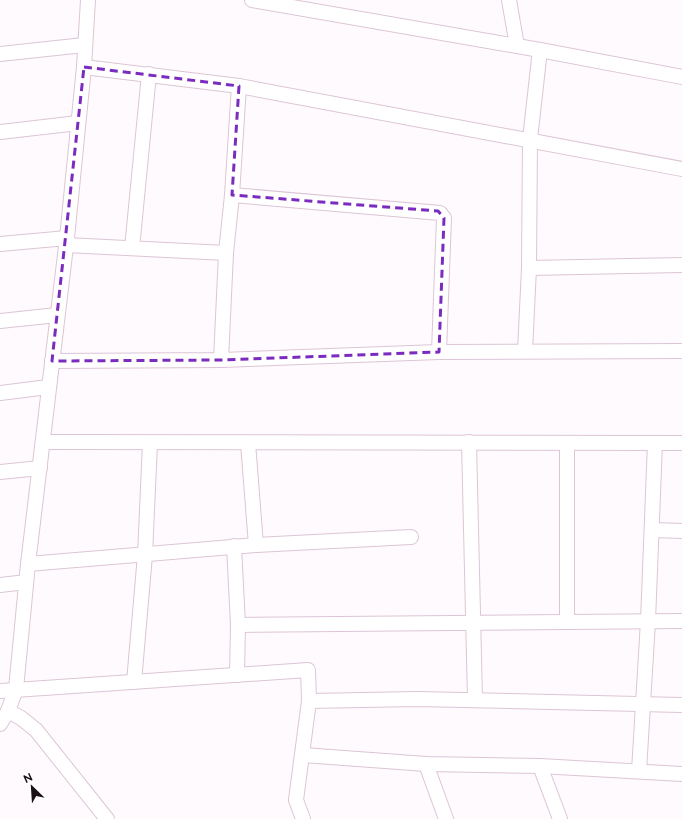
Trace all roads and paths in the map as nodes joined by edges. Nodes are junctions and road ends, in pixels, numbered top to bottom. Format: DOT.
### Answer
graph roads {
  1 [pos="88,0"];
  2 [pos="252,0"];
  3 [pos="509,0"];
  4 [pos="84,45"];
  5 [pos="518,46"];
  6 [pos="540,50"];
  7 [pos="0,54"];
  8 [pos="84,66"];
  9 [pos="149,74"];
  10 [pos="682,77"];
  11 [pos="239,86"];
  12 [pos="78,122"];
  13 [pos="0,132"];
  14 [pos="530,139"];
  15 [pos="682,169"];
  16 [pos="232,196"];
  17 [pos="66,242"];
  18 [pos="0,244"];
  19 [pos="132,248"];
  20 [pos="226,253"];
  21 [pos="682,265"];
  22 [pos="529,268"];
  23 [pos="57,314"];
  24 [pos="0,321"];
  25 [pos="682,351"];
  26 [pos="439,352"];
  27 [pos="525,352"];
  28 [pos="221,360"];
  29 [pos="52,361"];
  30 [pos="48,387"];
  31 [pos="0,393"];
  32 [pos="43,442"];
  33 [pos="150,442"];
  34 [pos="469,442"];
  35 [pos="567,443"];
  36 [pos="655,443"];
  37 [pos="682,443"];
  38 [pos="248,444"];
  39 [pos="40,468"];
  40 [pos="0,472"];
  41 [pos="652,530"];
  42 [pos="682,531"];
  43 [pos="411,537"];
  44 [pos="256,545"];
  45 [pos="234,546"];
  46 [pos="145,555"];
  47 [pos="28,564"];
  48 [pos="26,582"];
  49 [pos="0,585"];
  50 [pos="682,620"];
  51 [pos="648,621"];
  52 [pos="472,622"];
  53 [pos="567,622"];
  54 [pos="238,625"];
  55 [pos="237,675"];
  56 [pos="134,682"];
  57 [pos="16,689"];
  58 [pos="0,691"];
  59 [pos="475,700"];
  60 [pos="309,701"];
  61 [pos="643,704"];
  62 [pos="682,706"];
  63 [pos="8,712"];
  64 [pos="0,724"];
  65 [pos="303,755"];
  66 [pos="426,764"];
  67 [pos="540,766"];
  68 [pos="638,771"];
  69 [pos="682,774"];
  70 [pos="108,819"];
  71 [pos="303,819"];
  72 [pos="446,819"];
  73 [pos="560,819"];
  1 -- 4 [label="street"];
  2 -- 5 [label="street"];
  3 -- 5 [label="street"];
  4 -- 7 [label="street"];
  4 -- 8 [label="street"];
  5 -- 6 [label="street"];
  6 -- 10 [label="street"];
  6 -- 14 [label="street"];
  8 -- 9 [label="street"];
  8 -- 12 [label="street"];
  9 -- 11 [label="street"];
  9 -- 19 [label="street"];
  11 -- 14 [label="street"];
  11 -- 16 [label="street"];
  12 -- 13 [label="street"];
  12 -- 17 [label="street"];
  14 -- 15 [label="street"];
  14 -- 22 [label="street"];
  16 -- 20 [label="street"];
  16 -- 26 [label="street"];
  17 -- 18 [label="street"];
  17 -- 19 [label="street"];
  17 -- 23 [label="street"];
  19 -- 20 [label="street"];
  20 -- 28 [label="street"];
  21 -- 22 [label="street"];
  22 -- 27 [label="street"];
  23 -- 24 [label="street"];
  23 -- 29 [label="street"];
  25 -- 27 [label="street"];
  26 -- 27 [label="street"];
  26 -- 28 [label="street"];
  28 -- 29 [label="street"];
  29 -- 30 [label="street"];
  30 -- 31 [label="street"];
  30 -- 32 [label="street"];
  32 -- 33 [label="street"];
  32 -- 39 [label="street"];
  33 -- 38 [label="street"];
  33 -- 46 [label="street"];
  34 -- 35 [label="street"];
  34 -- 38 [label="street"];
  34 -- 52 [label="street"];
  35 -- 36 [label="street"];
  35 -- 53 [label="street"];
  36 -- 37 [label="street"];
  36 -- 41 [label="street"];
  38 -- 44 [label="street"];
  39 -- 40 [label="street"];
  39 -- 47 [label="street"];
  41 -- 42 [label="street"];
  41 -- 51 [label="street"];
  43 -- 44 [label="street"];
  44 -- 45 [label="street"];
  45 -- 46 [label="street"];
  45 -- 54 [label="street"];
  46 -- 47 [label="street"];
  46 -- 56 [label="street"];
  47 -- 48 [label="street"];
  48 -- 49 [label="street"];
  48 -- 57 [label="street"];
  50 -- 51 [label="street"];
  51 -- 53 [label="street"];
  51 -- 61 [label="street"];
  52 -- 53 [label="street"];
  52 -- 54 [label="street"];
  52 -- 59 [label="street"];
  54 -- 55 [label="street"];
  55 -- 56 [label="street"];
  55 -- 60 [label="street"];
  56 -- 57 [label="street"];
  57 -- 58 [label="street"];
  57 -- 63 [label="street"];
  59 -- 60 [label="street"];
  59 -- 61 [label="street"];
  60 -- 65 [label="street"];
  61 -- 62 [label="street"];
  61 -- 68 [label="street"];
  63 -- 64 [label="street"];
  63 -- 70 [label="street"];
  65 -- 66 [label="street"];
  65 -- 71 [label="street"];
  66 -- 67 [label="street"];
  66 -- 72 [label="street"];
  67 -- 68 [label="street"];
  67 -- 73 [label="street"];
  68 -- 69 [label="street"];
}
